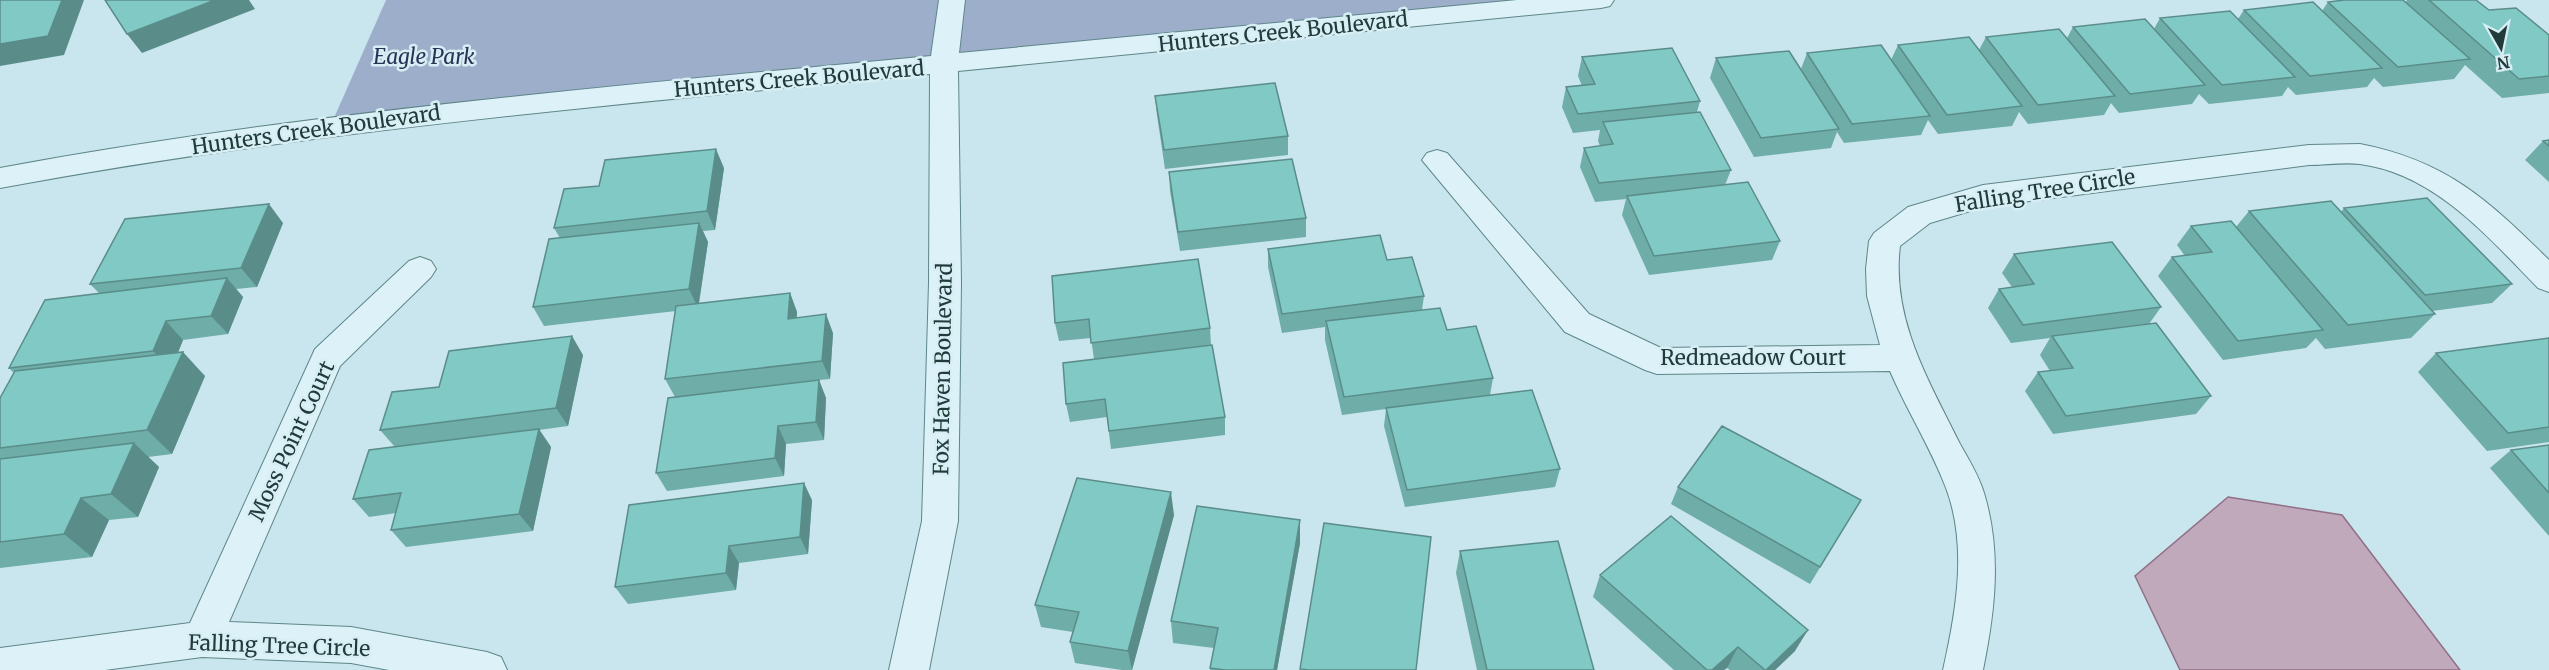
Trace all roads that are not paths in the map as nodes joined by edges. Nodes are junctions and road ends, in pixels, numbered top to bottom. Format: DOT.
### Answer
graph roads {
  1 [pos="952,0"];
  2 [pos="1601,0"];
  3 [pos="944,65"];
  4 [pos="1437,160"];
  5 [pos="0,178"];
  6 [pos="420,269"];
  7 [pos="2549,280"];
  8 [pos="1901,358"];
  9 [pos="202,639"];
  10 [pos="0,666"];
  11 [pos="487,670"];
  12 [pos="909,670"];
  13 [pos="1963,670"];
  1 -- 3 [label="street, Fox Haven Boulevard"];
  2 -- 3 [label="street, Hunters Creek Boulevard"];
  3 -- 5 [label="street, Hunters Creek Boulevard"];
  3 -- 12 [label="street, Fox Haven Boulevard"];
  4 -- 8 [label="street, Redmeadow Court"];
  6 -- 9 [label="street, Moss Point Court"];
  7 -- 8 [label="street, Falling Tree Circle"];
  8 -- 13 [label="street, Falling Tree Circle"];
  9 -- 10 [label="street, Falling Tree Circle"];
  9 -- 11 [label="street, Falling Tree Circle"];
}
